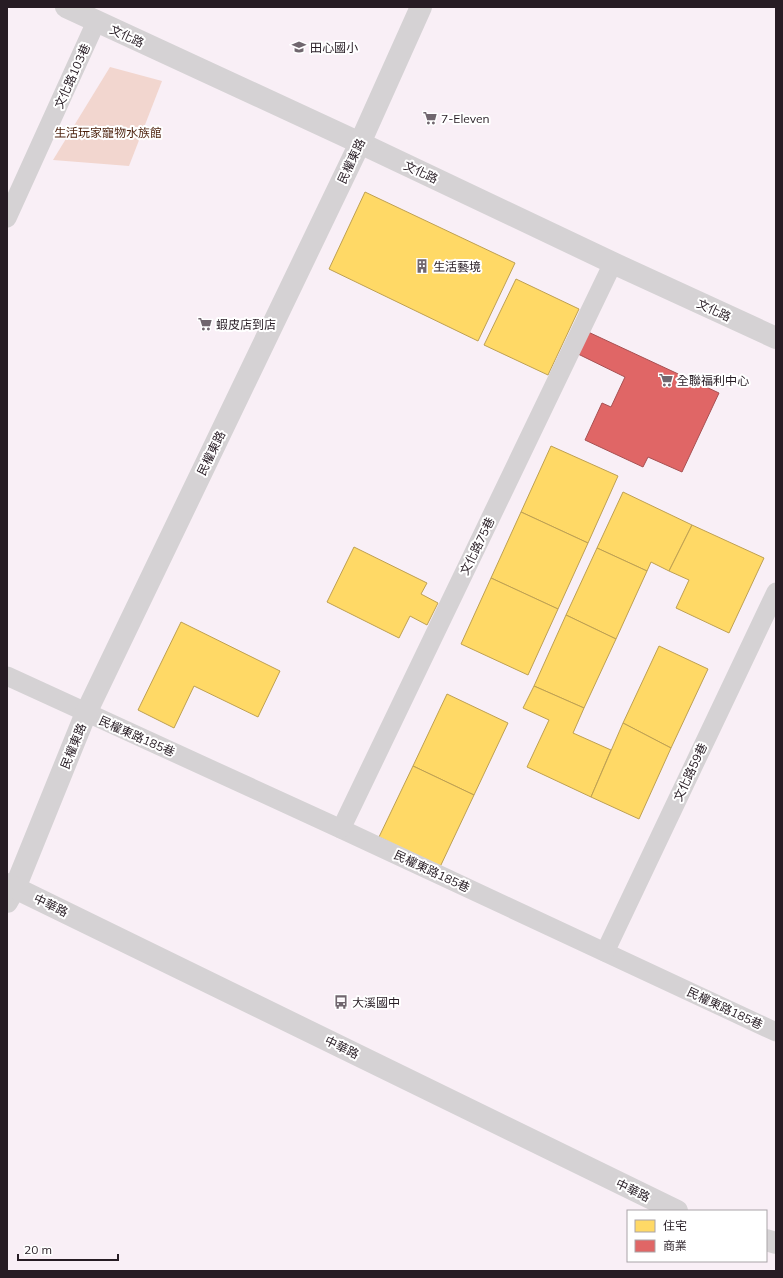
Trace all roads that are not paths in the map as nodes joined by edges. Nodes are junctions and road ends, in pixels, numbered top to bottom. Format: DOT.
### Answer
graph roads {
  1 [pos="66,7"];
  2 [pos="421,7"];
  3 [pos="96,22"];
  4 [pos="360,143"];
  5 [pos="7,218"];
  6 [pos="613,264"];
  7 [pos="776,338"];
  8 [pos="776,592"];
  9 [pos="7,676"];
  10 [pos="86,713"];
  11 [pos="341,829"];
  12 [pos="10,891"];
  13 [pos="605,952"];
  14 [pos="776,1032"];
  15 [pos="675,1210"];
  1 -- 3 [label="street, 文化路"];
  2 -- 4 [label="street, 民權東路"];
  3 -- 4 [label="street, 文化路"];
  3 -- 5 [label="lane, 文化路103巷"];
  4 -- 6 [label="street, 文化路"];
  4 -- 10 [label="street, 民權東路"];
  6 -- 7 [label="street, 文化路"];
  6 -- 11 [label="lane, 文化路75巷"];
  8 -- 13 [label="lane, 文化路59巷"];
  9 -- 10 [label="lane, 民權東路185巷"];
  10 -- 11 [label="lane, 民權東路185巷"];
  10 -- 12 [label="street, 民權東路"];
  11 -- 13 [label="lane, 民權東路185巷"];
  12 -- 15 [label="street, 中華路"];
  13 -- 14 [label="lane, 民權東路185巷"];
}
